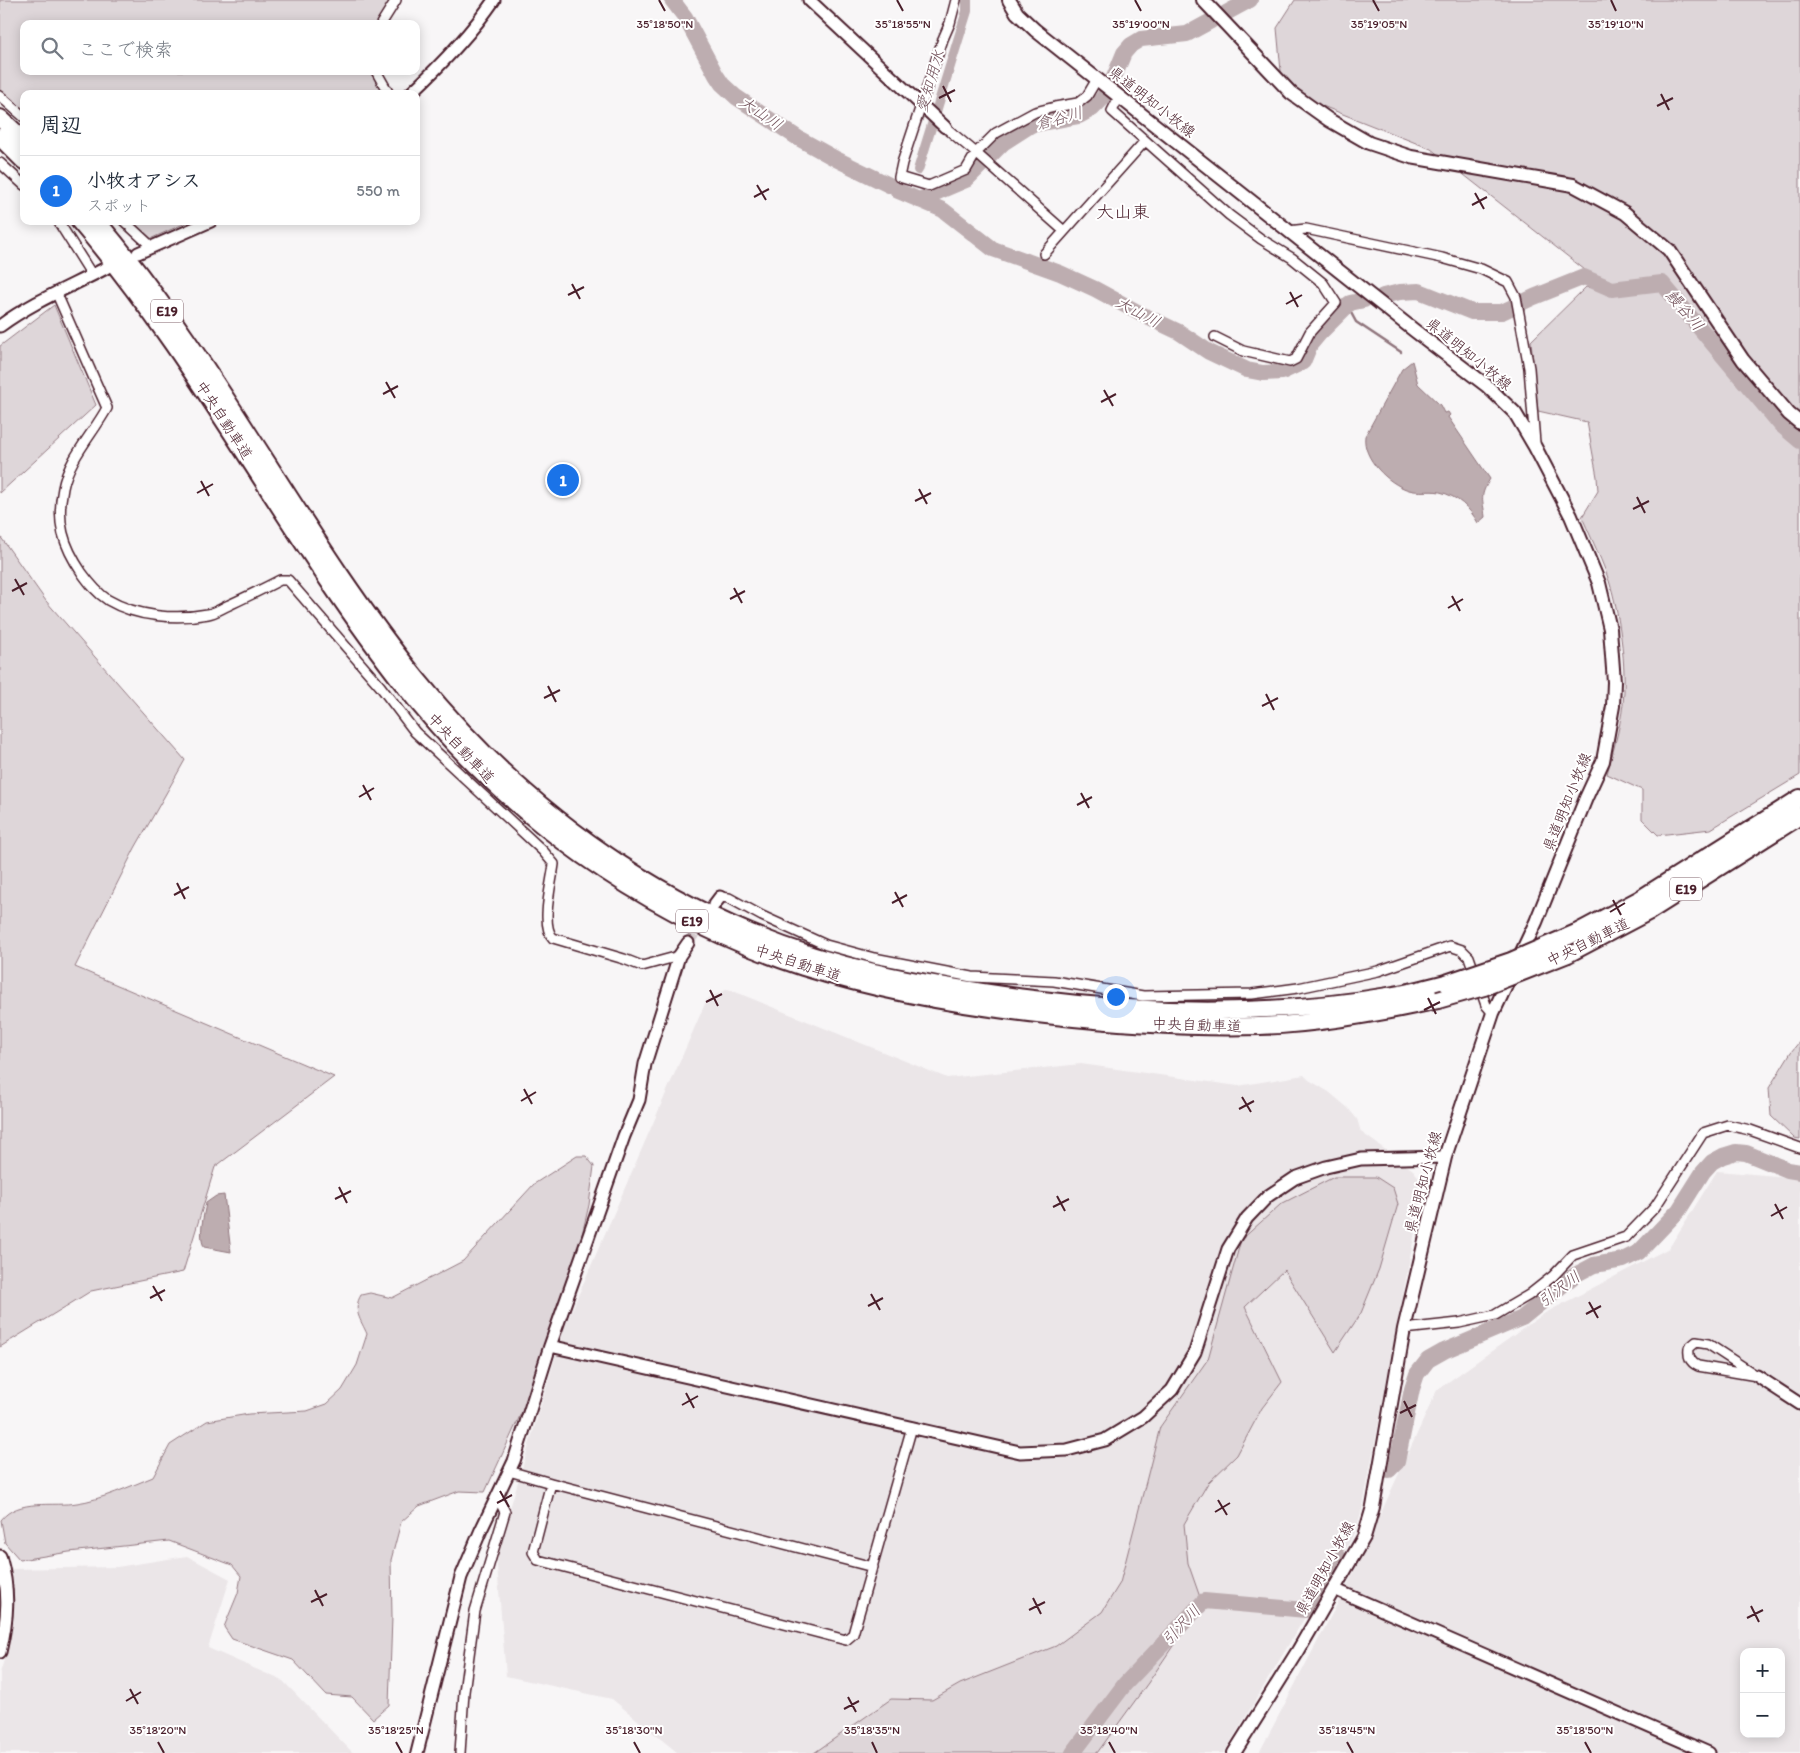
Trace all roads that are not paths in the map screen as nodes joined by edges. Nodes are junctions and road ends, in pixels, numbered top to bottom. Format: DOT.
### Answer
graph roads {
  1 [pos="396,0"];
  2 [pos="494,0"];
  3 [pos="809,0"];
  4 [pos="956,0"];
  5 [pos="1009,0"];
  6 [pos="1203,0"];
  7 [pos="384,20"];
  8 [pos="378,75"];
  9 [pos="1100,82"];
  10 [pos="386,90"];
  11 [pos="414,90"];
  12 [pos="0,96"];
  13 [pos="1118,96"];
  14 [pos="922,105"];
  15 [pos="20,114"];
  16 [pos="0,118"];
  17 [pos="945,127"];
  18 [pos="20,136"];
  19 [pos="0,137"];
  20 [pos="1144,141"];
  21 [pos="978,155"];
  22 [pos="20,157"];
  23 [pos="0,163"];
  24 [pos="20,181"];
  25 [pos="61,225"];
  26 [pos="82,225"];
  27 [pos="100,225"];
  28 [pos="128,225"];
  29 [pos="202,225"];
  30 [pos="1064,231"];
  31 [pos="1288,231"];
  32 [pos="152,246"];
  33 [pos="138,253"];
  34 [pos="1044,254"];
  35 [pos="106,268"];
  36 [pos="92,275"];
  37 [pos="56,292"];
  38 [pos="0,326"];
  39 [pos="1215,337"];
  40 [pos="1800,423"];
  41 [pos="1535,447"];
  42 [pos="1800,798"];
  43 [pos="1800,816"];
  44 [pos="717,901"];
  45 [pos="688,943"];
  46 [pos="679,956"];
  47 [pos="1493,1013"];
  48 [pos="1800,1148"];
  49 [pos="1445,1157"];
  50 [pos="1404,1329"];
  51 [pos="550,1346"];
  52 [pos="1757,1376"];
  53 [pos="1800,1404"];
  54 [pos="912,1427"];
  55 [pos="509,1471"];
  56 [pos="551,1483"];
  57 [pos="497,1496"];
  58 [pos="0,1556"];
  59 [pos="872,1567"];
  60 [pos="1334,1589"];
  61 [pos="0,1652"];
  62 [pos="417,1753"];
  63 [pos="460,1753"];
  64 [pos="1234,1753"];
  65 [pos="1709,1753"];
  1 -- 7 [label="street"];
  2 -- 11 [label="street"];
  3 -- 14 [label="street"];
  4 -- 14 [label="street"];
  5 -- 9 [label="main road, 県道明知小牧線"];
  6 -- 40 [label="main road"];
  8 -- 10 [label="street"];
  9 -- 13 [label="main road, 県道明知小牧線"];
  9 -- 21 [label="street"];
  12 -- 15 [label="street"];
  13 -- 20 [label="street"];
  13 -- 31 [label="main road, 県道明知小牧線"];
  14 -- 17 [label="street"];
  14 -- 21 [label="street"];
  16 -- 18 [label="highway"];
  17 -- 21 [label="street"];
  19 -- 22 [label="highway"];
  20 -- 30 [label="street"];
  20 -- 39 [label="street"];
  21 -- 30 [label="street"];
  23 -- 24 [label="street"];
  25 -- 36 [label="street"];
  26 -- 43 [label="highway, 中央自動車道 / E19, bridge"];
  27 -- 42 [label="highway, 中央自動車道 / E19, bridge"];
  28 -- 32 [label="street"];
  29 -- 32 [label="street"];
  30 -- 34 [label="street"];
  31 -- 41 [label="main road, 県道明知小牧線"];
  31 -- 41 [label="street"];
  32 -- 33 [label="street"];
  35 -- 36 [label="street"];
  36 -- 37 [label="street"];
  37 -- 38 [label="street"];
  37 -- 46 [label="street"];
  41 -- 47 [label="main road, 県道明知小牧線"];
  44 -- 47 [label="street"];
  45 -- 46 [label="street"];
  46 -- 51 [label="street"];
  47 -- 49 [label="main road, 県道明知小牧線"];
  48 -- 50 [label="street"];
  49 -- 50 [label="main road, 県道明知小牧線"];
  49 -- 54 [label="street"];
  50 -- 60 [label="main road, 県道明知小牧線"];
  51 -- 54 [label="street"];
  51 -- 55 [label="street"];
  52 -- 52 [label="street"];
  52 -- 53 [label="street"];
  54 -- 59 [label="street"];
  55 -- 56 [label="street"];
  55 -- 57 [label="street"];
  56 -- 59 [label="street"];
  56 -- 59 [label="street"];
  57 -- 62 [label="street"];
  57 -- 63 [label="street"];
  58 -- 61 [label="street"];
  60 -- 64 [label="main road, 県道明知小牧線"];
  60 -- 65 [label="street"];
}
